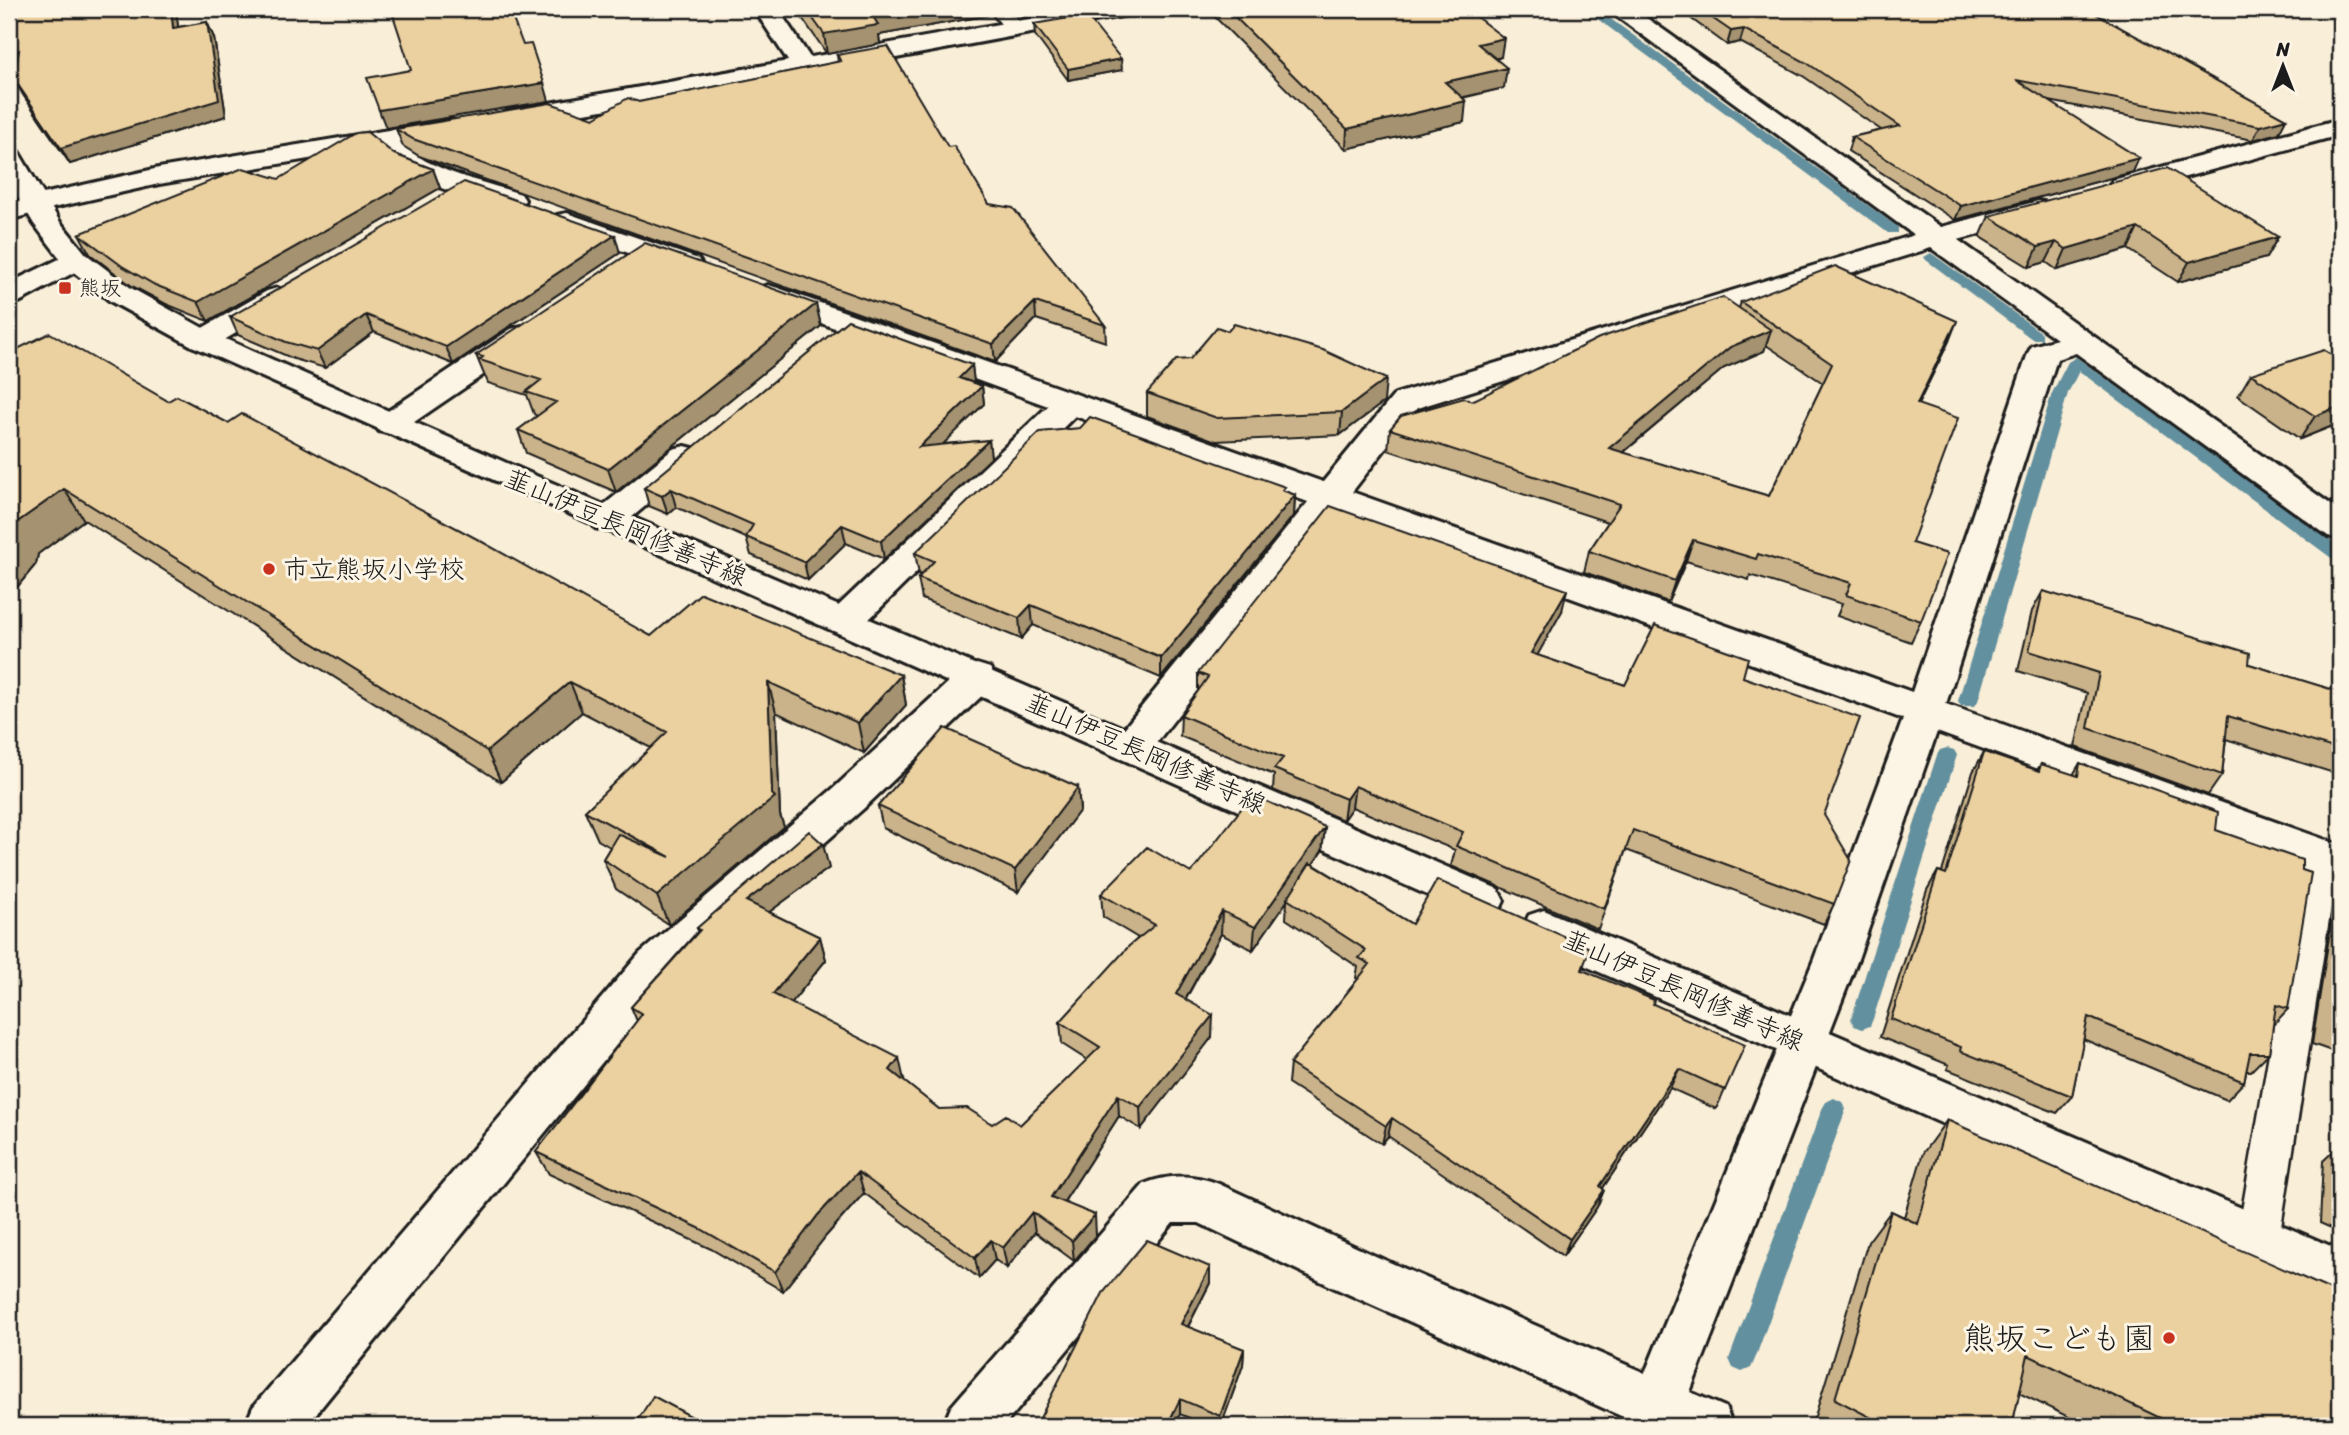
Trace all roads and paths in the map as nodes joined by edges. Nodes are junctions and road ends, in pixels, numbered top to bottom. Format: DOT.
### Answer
graph roads {
  1 [pos="766,9"];
  2 [pos="999,9"];
  3 [pos="1122,9"];
  4 [pos="1619,9"];
  5 [pos="1016,30"];
  6 [pos="806,68"];
  7 [pos="2340,127"];
  8 [pos="384,139"];
  9 [pos="9,157"];
  10 [pos="469,185"];
  11 [pos="2098,193"];
  12 [pos="2057,204"];
  13 [pos="433,206"];
  14 [pos="22,208"];
  15 [pos="1936,237"];
  16 [pos="649,250"];
  17 [pos="76,260"];
  18 [pos="615,273"];
  19 [pos="300,284"];
  20 [pos="9,296"];
  21 [pos="548,318"];
  22 [pos="203,340"];
  23 [pos="2081,341"];
  24 [pos="1068,405"];
  25 [pos="390,424"];
  26 [pos="711,435"];
  27 [pos="1328,497"];
  28 [pos="607,520"];
  29 [pos="2340,528"];
  30 [pos="845,621"];
  31 [pos="977,678"];
  32 [pos="1924,714"];
  33 [pos="1132,746"];
  34 [pos="2331,859"];
  35 [pos="1804,1043"];
  36 [pos="2259,1240"];
  37 [pos="2340,1275"];
  38 [pos="1657,1415"];
  39 [pos="272,1426"];
  40 [pos="970,1426"];
  41 [pos="1706,1426"];
  1 -- 6 [label="street"];
  2 -- 5 [label="lane"];
  3 -- 5 [label="street"];
  4 -- 15 [label="street"];
  5 -- 6 [label="street"];
  6 -- 8 [label="street"];
  7 -- 11 [label="street"];
  8 -- 10 [label="street"];
  8 -- 14 [label="street"];
  9 -- 14 [label="street, 韮山伊豆長岡修善寺線"];
  10 -- 13 [label="street"];
  10 -- 16 [label="street"];
  12 -- 15 [label="street"];
  14 -- 17 [label="street, 韮山伊豆長岡修善寺線"];
  15 -- 23 [label="street"];
  15 -- 27 [label="street"];
  16 -- 18 [label="street"];
  16 -- 24 [label="street"];
  17 -- 20 [label="street"];
  17 -- 22 [label="street, 韮山伊豆長岡修善寺線"];
  19 -- 22 [label="street"];
  21 -- 25 [label="street"];
  22 -- 25 [label="street, 韮山伊豆長岡修善寺線"];
  23 -- 29 [label="street"];
  23 -- 32 [label="street"];
  24 -- 27 [label="street"];
  24 -- 30 [label="street"];
  25 -- 28 [label="street, 韮山伊豆長岡修善寺線"];
  26 -- 28 [label="street"];
  27 -- 32 [label="street"];
  27 -- 33 [label="street"];
  28 -- 30 [label="street, 韮山伊豆長岡修善寺線"];
  30 -- 31 [label="street, 韮山伊豆長岡修善寺線"];
  31 -- 33 [label="street, 韮山伊豆長岡修善寺線"];
  31 -- 39 [label="street"];
  32 -- 34 [label="street"];
  32 -- 35 [label="street"];
  33 -- 35 [label="street, 韮山伊豆長岡修善寺線"];
  34 -- 36 [label="lane"];
  35 -- 36 [label="street, 韮山伊豆長岡修善寺線"];
  35 -- 38 [label="street"];
  36 -- 37 [label="street, 韮山伊豆長岡修善寺線"];
  38 -- 40 [label="street"];
  38 -- 41 [label="street"];
}
